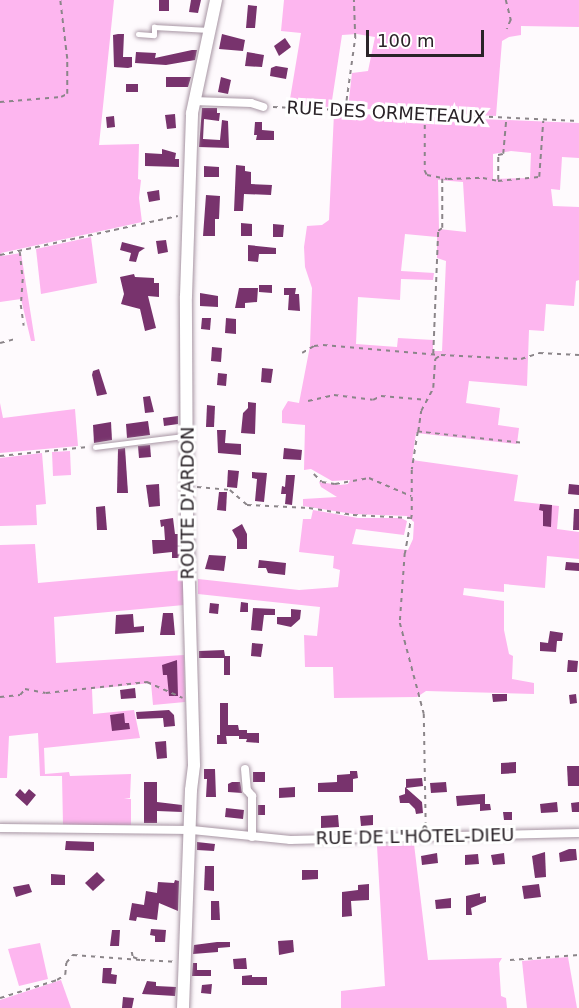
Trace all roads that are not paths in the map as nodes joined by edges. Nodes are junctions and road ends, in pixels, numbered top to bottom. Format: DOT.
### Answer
graph roads {
  1 [pos="216,0"];
  2 [pos="210,30"];
  3 [pos="138,34"];
  4 [pos="193,101"];
  5 [pos="263,107"];
  6 [pos="187,436"];
  7 [pos="94,447"];
  8 [pos="245,769"];
  9 [pos="0,828"];
  10 [pos="192,830"];
  11 [pos="579,833"];
  12 [pos="252,837"];
  13 [pos="183,1008"];
  1 -- 2 [label="street, ROUTE D'ARDON"];
  2 -- 3 [label="lane"];
  2 -- 4 [label="street, ROUTE D'ARDON"];
  4 -- 5 [label="street, RUE DES ORMETEAUX"];
  4 -- 6 [label="street, ROUTE D'ARDON"];
  6 -- 7 [label="lane"];
  6 -- 10 [label="street, ROUTE D'ARDON"];
  8 -- 12 [label="street"];
  9 -- 10 [label="street, RUE DE L'HÔTEL-DIEU"];
  10 -- 12 [label="street, RUE DE L'HÔTEL-DIEU"];
  10 -- 13 [label="street, ROUTE D'ARDON"];
  11 -- 12 [label="street, RUE DE L'HÔTEL-DIEU"];
}
